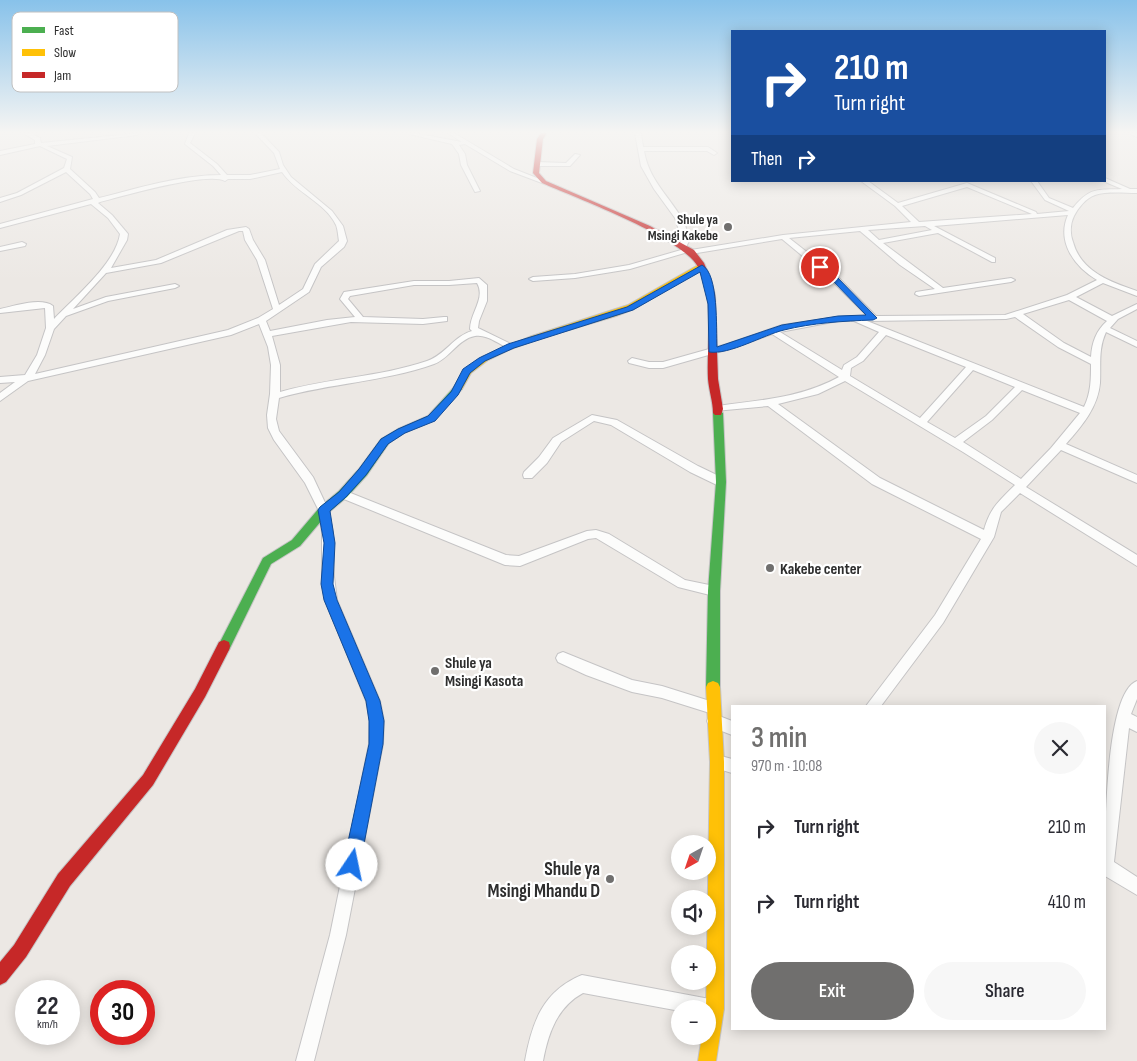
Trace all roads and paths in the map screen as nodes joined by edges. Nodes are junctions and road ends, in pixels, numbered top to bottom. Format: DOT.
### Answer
graph roads {
  1 [pos="42,183"];
  2 [pos="81,183"];
  3 [pos="173,183"];
  4 [pos="295,183"];
  5 [pos="473,183"];
  6 [pos="545,183"];
  7 [pos="654,183"];
  8 [pos="866,183"];
  9 [pos="982,183"];
  10 [pos="1035,183"];
  11 [pos="1112,183"];
  12 [pos="967,185"];
  13 [pos="477,191"];
  14 [pos="1135,191"];
  15 [pos="0,200"];
  16 [pos="95,201"];
  17 [pos="897,205"];
  18 [pos="1073,212"];
  19 [pos="1038,215"];
  20 [pos="917,224"];
  21 [pos="926,224"];
  22 [pos="0,226"];
  23 [pos="862,229"];
  24 [pos="940,231"];
  25 [pos="783,237"];
  26 [pos="878,242"];
  27 [pos="22,244"];
  28 [pos="0,249"];
  29 [pos="687,250"];
  30 [pos="992,260"];
  31 [pos="702,267"];
  32 [pos="104,270"];
  33 [pos="533,279"];
  34 [pos="1011,280"];
  35 [pos="1103,280"];
  36 [pos="175,286"];
  37 [pos="941,290"];
  38 [pos="919,294"];
  39 [pos="1137,294"];
  40 [pos="1070,297"];
  41 [pos="1137,306"];
  42 [pos="277,310"];
  43 [pos="0,312"];
  44 [pos="1018,315"];
  45 [pos="62,316"];
  46 [pos="873,318"];
  47 [pos="360,319"];
  48 [pos="444,319"];
  49 [pos="853,319"];
  50 [pos="261,320"];
  51 [pos="1108,324"];
  52 [pos="50,328"];
  53 [pos="772,331"];
  54 [pos="885,331"];
  55 [pos="480,333"];
  56 [pos="268,334"];
  57 [pos="1137,344"];
  58 [pos="511,346"];
  59 [pos="712,350"];
  60 [pos="632,361"];
  61 [pos="1094,362"];
  62 [pos="972,366"];
  63 [pos="845,377"];
  64 [pos="28,378"];
  65 [pos="0,380"];
  66 [pos="1020,387"];
  67 [pos="275,396"];
  68 [pos="0,398"];
  69 [pos="769,402"];
  70 [pos="718,410"];
  71 [pos="1086,412"];
  72 [pos="920,423"];
  73 [pos="956,442"];
  74 [pos="1059,445"];
  75 [pos="528,475"];
  76 [pos="1137,479"];
  77 [pos="722,482"];
  78 [pos="1020,486"];
  79 [pos="343,494"];
  80 [pos="324,510"];
  81 [pos="988,537"];
  82 [pos="1137,561"];
  83 [pos="714,591"];
  84 [pos="563,658"];
  85 [pos="1137,687"];
  86 [pos="874,705"];
  87 [pos="713,714"];
  88 [pos="1123,717"];
  89 [pos="1137,725"];
  90 [pos="731,727"];
  91 [pos="717,762"];
  92 [pos="731,766"];
  93 [pos="1106,859"];
  94 [pos="1106,868"];
  95 [pos="1137,887"];
  96 [pos="0,976"];
  97 [pos="715,1000"];
  98 [pos="671,1001"];
  99 [pos="709,1045"];
  100 [pos="305,1061"];
  101 [pos="534,1061"];
  102 [pos="707,1061"];
  1 -- 15 [label="street"];
  2 -- 16 [label="street"];
  3 -- 16 [label="street"];
  4 -- 42 [label="street"];
  5 -- 13 [label="street"];
  6 -- 29 [label="street"];
  7 -- 29 [label="street"];
  8 -- 17 [label="street"];
  9 -- 12 [label="street"];
  10 -- 18 [label="street"];
  11 -- 14 [label="street"];
  12 -- 17 [label="street"];
  12 -- 19 [label="street"];
  14 -- 18 [label="street"];
  16 -- 22 [label="street"];
  16 -- 32 [label="street"];
  17 -- 20 [label="street"];
  18 -- 19 [label="street"];
  18 -- 35 [label="street"];
  19 -- 21 [label="street"];
  20 -- 21 [label="street"];
  20 -- 23 [label="street"];
  21 -- 24 [label="street"];
  23 -- 25 [label="street"];
  23 -- 26 [label="street"];
  24 -- 26 [label="street"];
  24 -- 30 [label="street"];
  25 -- 29 [label="street"];
  25 -- 46 [label="street"];
  26 -- 37 [label="street"];
  27 -- 28 [label="street"];
  29 -- 31 [label="street"];
  29 -- 33 [label="street"];
  31 -- 58 [label="street"];
  31 -- 59 [label="street"];
  32 -- 42 [label="street"];
  32 -- 45 [label="street"];
  34 -- 37 [label="street"];
  35 -- 39 [label="street"];
  35 -- 40 [label="street"];
  36 -- 45 [label="street"];
  37 -- 38 [label="street"];
  40 -- 44 [label="street"];
  40 -- 51 [label="street"];
  41 -- 51 [label="street"];
  42 -- 50 [label="street"];
  43 -- 52 [label="street"];
  44 -- 46 [label="street"];
  44 -- 61 [label="street"];
  45 -- 52 [label="street"];
  46 -- 49 [label="street"];
  47 -- 48 [label="street"];
  47 -- 55 [label="street"];
  47 -- 56 [label="street"];
  49 -- 53 [label="street"];
  49 -- 54 [label="street"];
  50 -- 56 [label="street"];
  50 -- 64 [label="street"];
  51 -- 57 [label="street"];
  51 -- 61 [label="street"];
  52 -- 64 [label="street"];
  53 -- 59 [label="street"];
  53 -- 63 [label="street"];
  54 -- 62 [label="street"];
  54 -- 63 [label="street"];
  55 -- 58 [label="street"];
  55 -- 67 [label="street"];
  56 -- 67 [label="street"];
  58 -- 79 [label="street"];
  59 -- 60 [label="street"];
  59 -- 70 [label="street"];
  61 -- 71 [label="street"];
  62 -- 66 [label="street"];
  62 -- 72 [label="street"];
  63 -- 69 [label="street"];
  63 -- 72 [label="street"];
  64 -- 65 [label="street"];
  64 -- 68 [label="street"];
  66 -- 71 [label="street"];
  66 -- 73 [label="street"];
  67 -- 80 [label="street"];
  69 -- 70 [label="street"];
  69 -- 81 [label="street"];
  70 -- 77 [label="street"];
  71 -- 74 [label="street"];
  72 -- 73 [label="street"];
  73 -- 78 [label="street"];
  74 -- 76 [label="street"];
  74 -- 78 [label="street"];
  75 -- 77 [label="street"];
  77 -- 83 [label="street"];
  78 -- 81 [label="street"];
  78 -- 82 [label="street"];
  79 -- 80 [label="street"];
  79 -- 83 [label="street"];
  80 -- 96 [label="street"];
  80 -- 100 [label="street"];
  81 -- 86 [label="street"];
  83 -- 87 [label="street"];
  84 -- 87 [label="street"];
  85 -- 88 [label="street"];
  87 -- 90 [label="street"];
  87 -- 91 [label="street"];
  88 -- 89 [label="street"];
  88 -- 93 [label="street"];
  91 -- 92 [label="street"];
  91 -- 97 [label="street"];
  94 -- 95 [label="street"];
  98 -- 101 [label="street"];
  99 -- 102 [label="street"];
}
